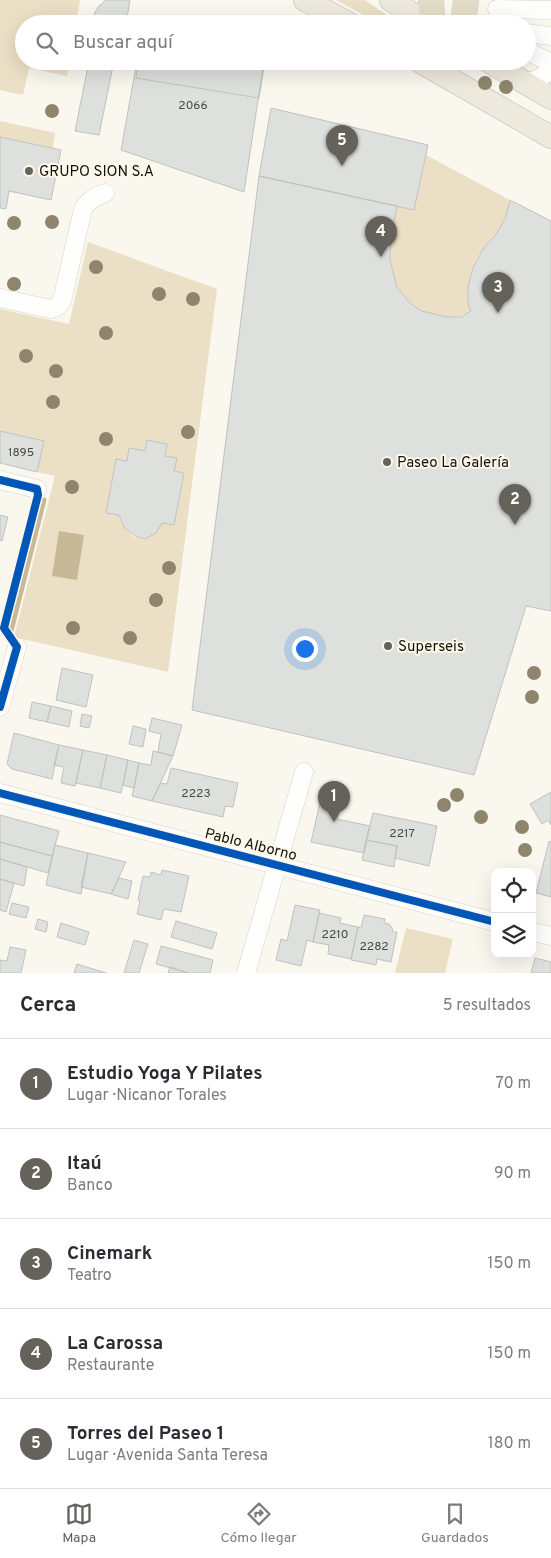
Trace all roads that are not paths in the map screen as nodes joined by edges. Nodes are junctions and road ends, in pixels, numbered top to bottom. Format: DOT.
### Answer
graph roads {
  1 [pos="305,0"];
  2 [pos="391,0"];
  3 [pos="431,0"];
  4 [pos="466,0"];
  5 [pos="551,10"];
  6 [pos="497,11"];
  7 [pos="333,15"];
  8 [pos="414,15"];
  9 [pos="432,15"];
  10 [pos="464,15"];
  11 [pos="536,34"];
  12 [pos="551,36"];
  13 [pos="536,56"];
  14 [pos="551,63"];
  15 [pos="551,69"];
  16 [pos="435,70"];
  17 [pos="504,70"];
  18 [pos="527,83"];
  19 [pos="551,98"];
  20 [pos="551,137"];
  21 [pos="105,193"];
  22 [pos="0,298"];
  23 [pos="0,480"];
  24 [pos="37,489"];
  25 [pos="17,646"];
  26 [pos="0,707"];
  27 [pos="304,772"];
  28 [pos="0,793"];
  29 [pos="277,864"];
  30 [pos="491,921"];
  31 [pos="536,933"];
  32 [pos="551,936"];
  33 [pos="246,973"];
  1 -- 7 [label="main road"];
  2 -- 8 [label="main road"];
  3 -- 9 [label="highway"];
  4 -- 10 [label="highway"];
  5 -- 6 [label="street"];
  11 -- 12 [label="street"];
  13 -- 14 [label="street"];
  15 -- 18 [label="street"];
  16 -- 20 [label="main road"];
  17 -- 18 [label="main road"];
  18 -- 19 [label="main road"];
  21 -- 22 [label="street"];
  23 -- 24 [label="street"];
  25 -- 26 [label="street"];
  27 -- 29 [label="street"];
  28 -- 29 [label="street, Pablo Alborno"];
  29 -- 30 [label="street, Pablo Alborno"];
  29 -- 33 [label="street"];
  31 -- 32 [label="street"];
}
